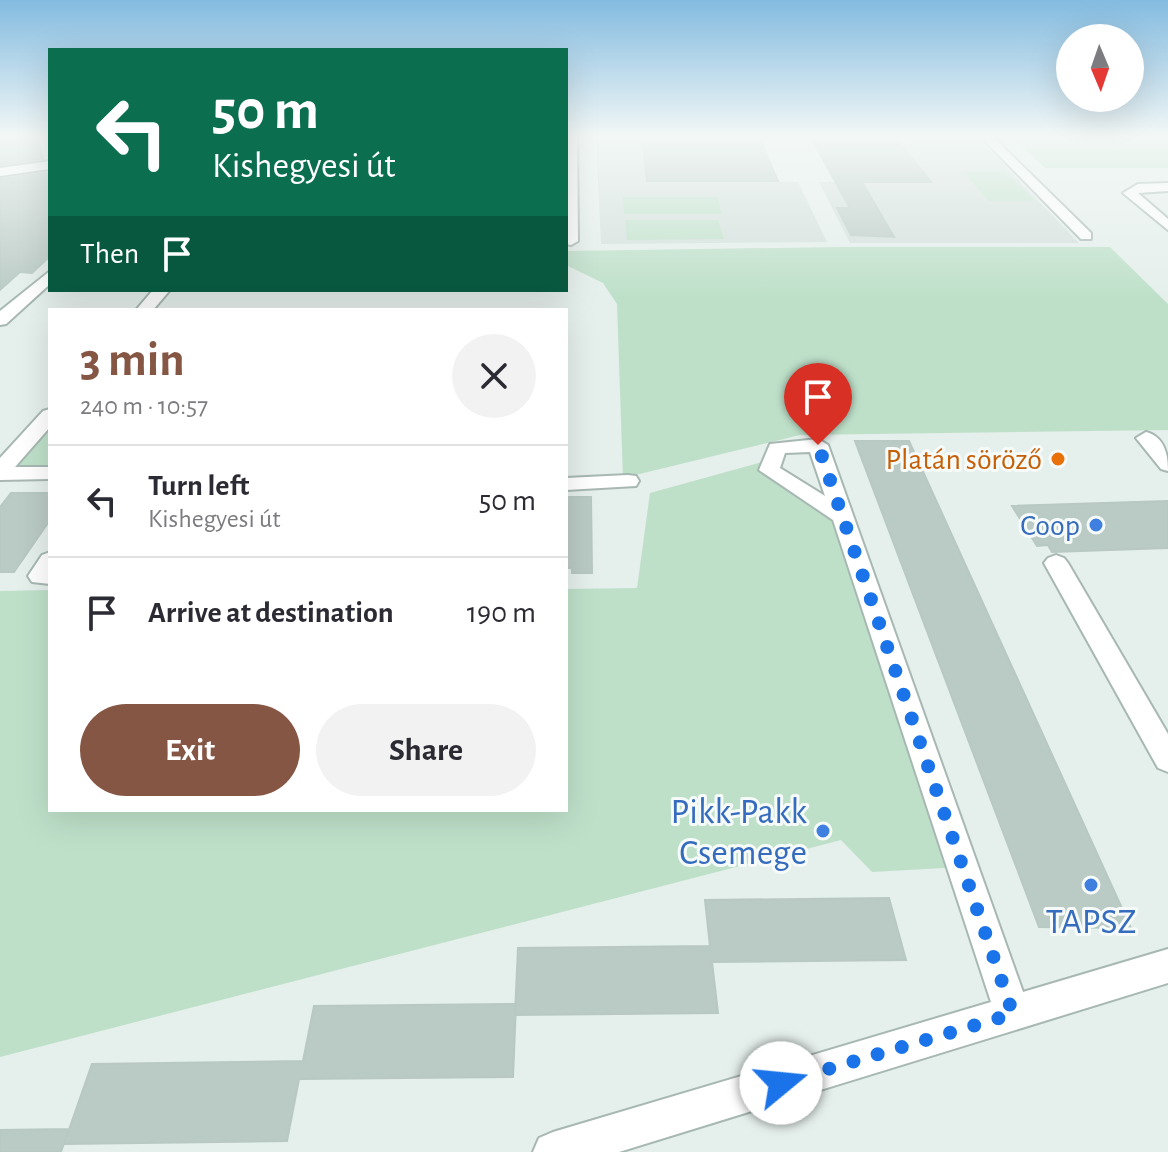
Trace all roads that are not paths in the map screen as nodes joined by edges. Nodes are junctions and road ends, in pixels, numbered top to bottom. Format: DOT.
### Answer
graph roads {
  1 [pos="571,190"];
  2 [pos="1040,190"];
  3 [pos="1135,190"];
  4 [pos="1168,226"];
  5 [pos="1086,236"];
  6 [pos="571,241"];
  7 [pos="48,278"];
  8 [pos="160,292"];
  9 [pos="146,308"];
  10 [pos="0,320"];
  11 [pos="48,417"];
  12 [pos="1146,438"];
  13 [pos="1168,465"];
  14 [pos="0,472"];
  15 [pos="48,473"];
  16 [pos="628,481"];
  17 [pos="568,484"];
  18 [pos="843,517"];
  19 [pos="48,563"];
  20 [pos="1056,563"];
  21 [pos="48,576"];
  22 [pos="1168,760"];
  23 [pos="1168,966"];
  24 [pos="1013,1014"];
  25 [pos="553,1152"];
  1 -- 6 [label="street"];
  2 -- 5 [label="street"];
  3 -- 4 [label="street"];
  7 -- 10 [label="street"];
  8 -- 9 [label="street"];
  11 -- 14 [label="street"];
  12 -- 13 [label="street"];
  14 -- 15 [label="street"];
  16 -- 17 [label="street"];
  18 -- 24 [label="street"];
  19 -- 21 [label="street"];
  20 -- 22 [label="street"];
  23 -- 24 [label="street"];
  24 -- 25 [label="street"];
}
